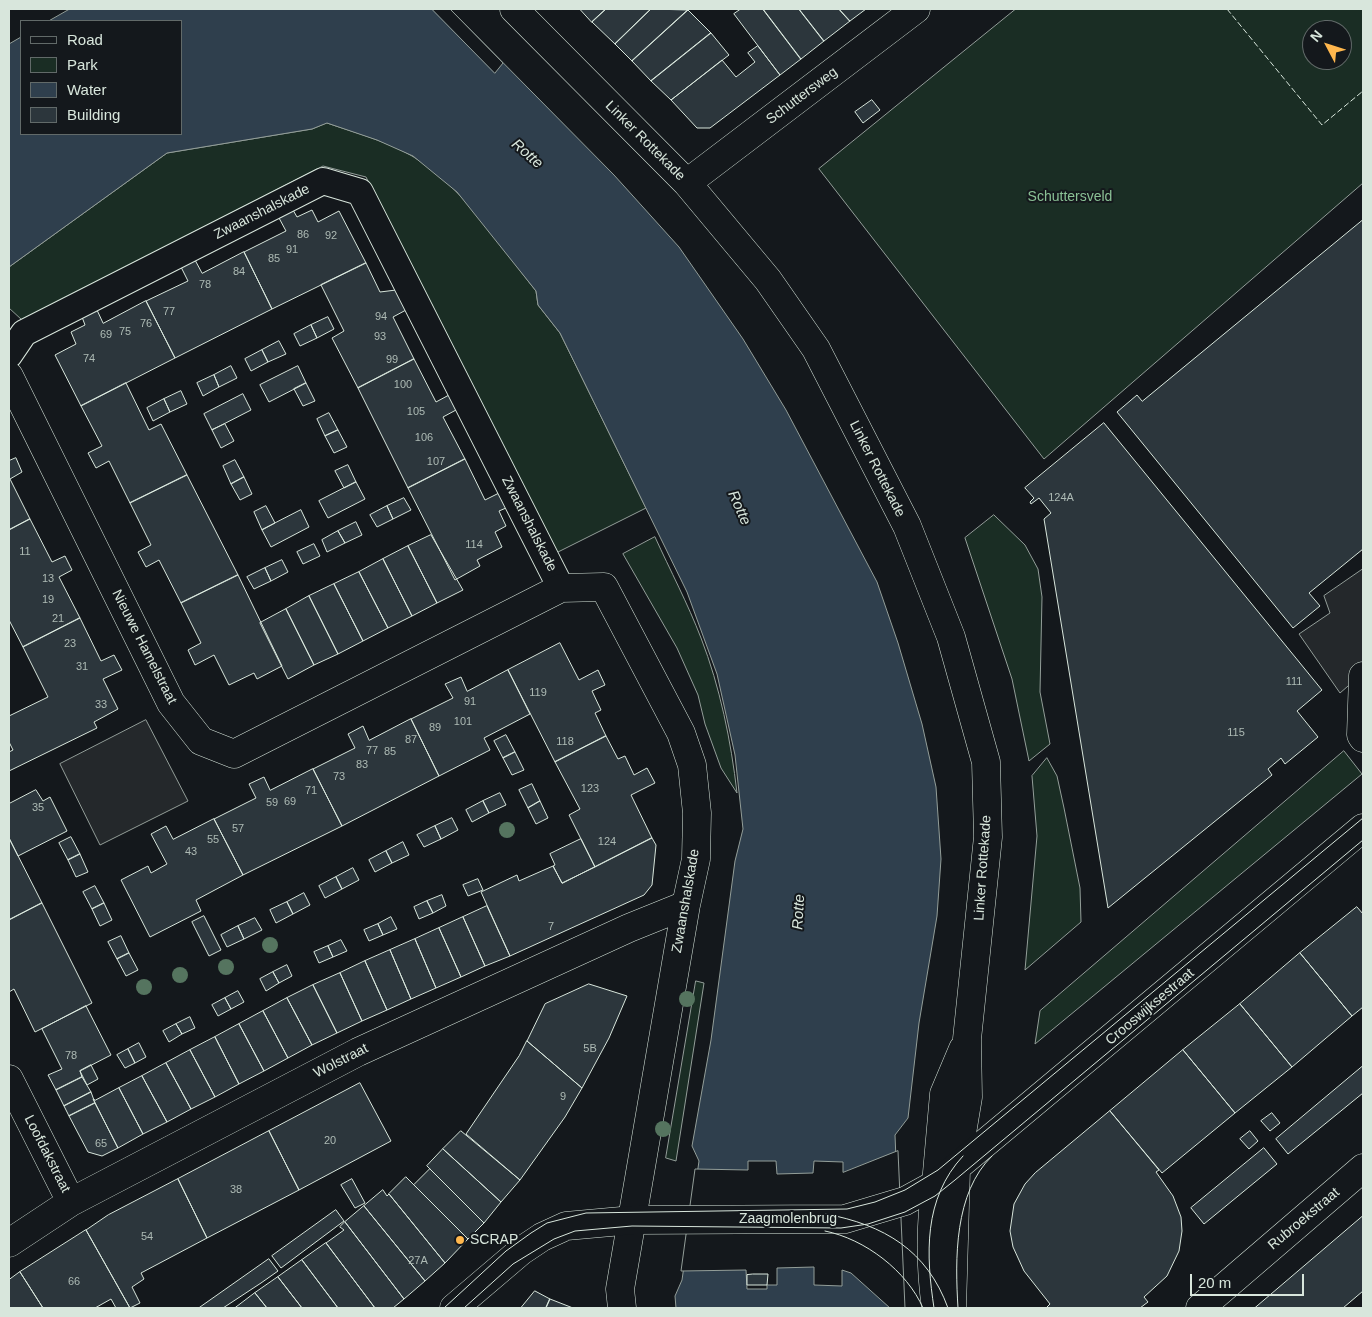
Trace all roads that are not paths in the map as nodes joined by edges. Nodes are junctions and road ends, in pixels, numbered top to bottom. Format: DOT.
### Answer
graph roads {
  1 [pos="514,9"];
  2 [pos="916,9"];
  3 [pos="687,183"];
  4 [pos="9,355"];
  5 [pos="9,376"];
  6 [pos="561,588"];
  7 [pos="1363,676"];
  8 [pos="1363,738"];
  9 [pos="1363,828"];
  10 [pos="686,905"];
  11 [pos="9,1079"];
  12 [pos="1363,1168"];
  13 [pos="946,1177"];
  14 [pos="71,1202"];
  15 [pos="633,1220"];
  16 [pos="9,1243"];
  17 [pos="454,1308"];
  18 [pos="622,1308"];
  19 [pos="936,1308"];
  20 [pos="952,1308"];
  21 [pos="1200,1308"];
  1 -- 3 [label="street, Linker Rottekade"];
  2 -- 3 [label="street, Schuttersweg"];
  3 -- 13 [label="street, Linker Rottekade"];
  4 -- 6 [label="street, Zwaanshalskade"];
  5 -- 6 [label="street, Nieuwe Hamelstraat"];
  6 -- 10 [label="street, Zwaanshalskade"];
  7 -- 8 [label="street"];
  9 -- 13 [label="street, Crooswijksestraat"];
  10 -- 14 [label="street, Wolstraat"];
  10 -- 15 [label="street, Zwaanshalskade"];
  11 -- 14 [label="street, Loofdakstraat"];
  12 -- 21 [label="street, Rubroekstraat"];
  13 -- 15 [label="street, Zaagmolenbrug"];
  13 -- 19 [label="street, Linker Rottekade"];
  13 -- 20 [label="street, Linker Rottekade"];
  14 -- 16 [label="street, Wolstraat"];
  15 -- 17 [label="street, Zaagmolenbrug"];
  15 -- 18 [label="street, Zwaanshalskade"];
}
